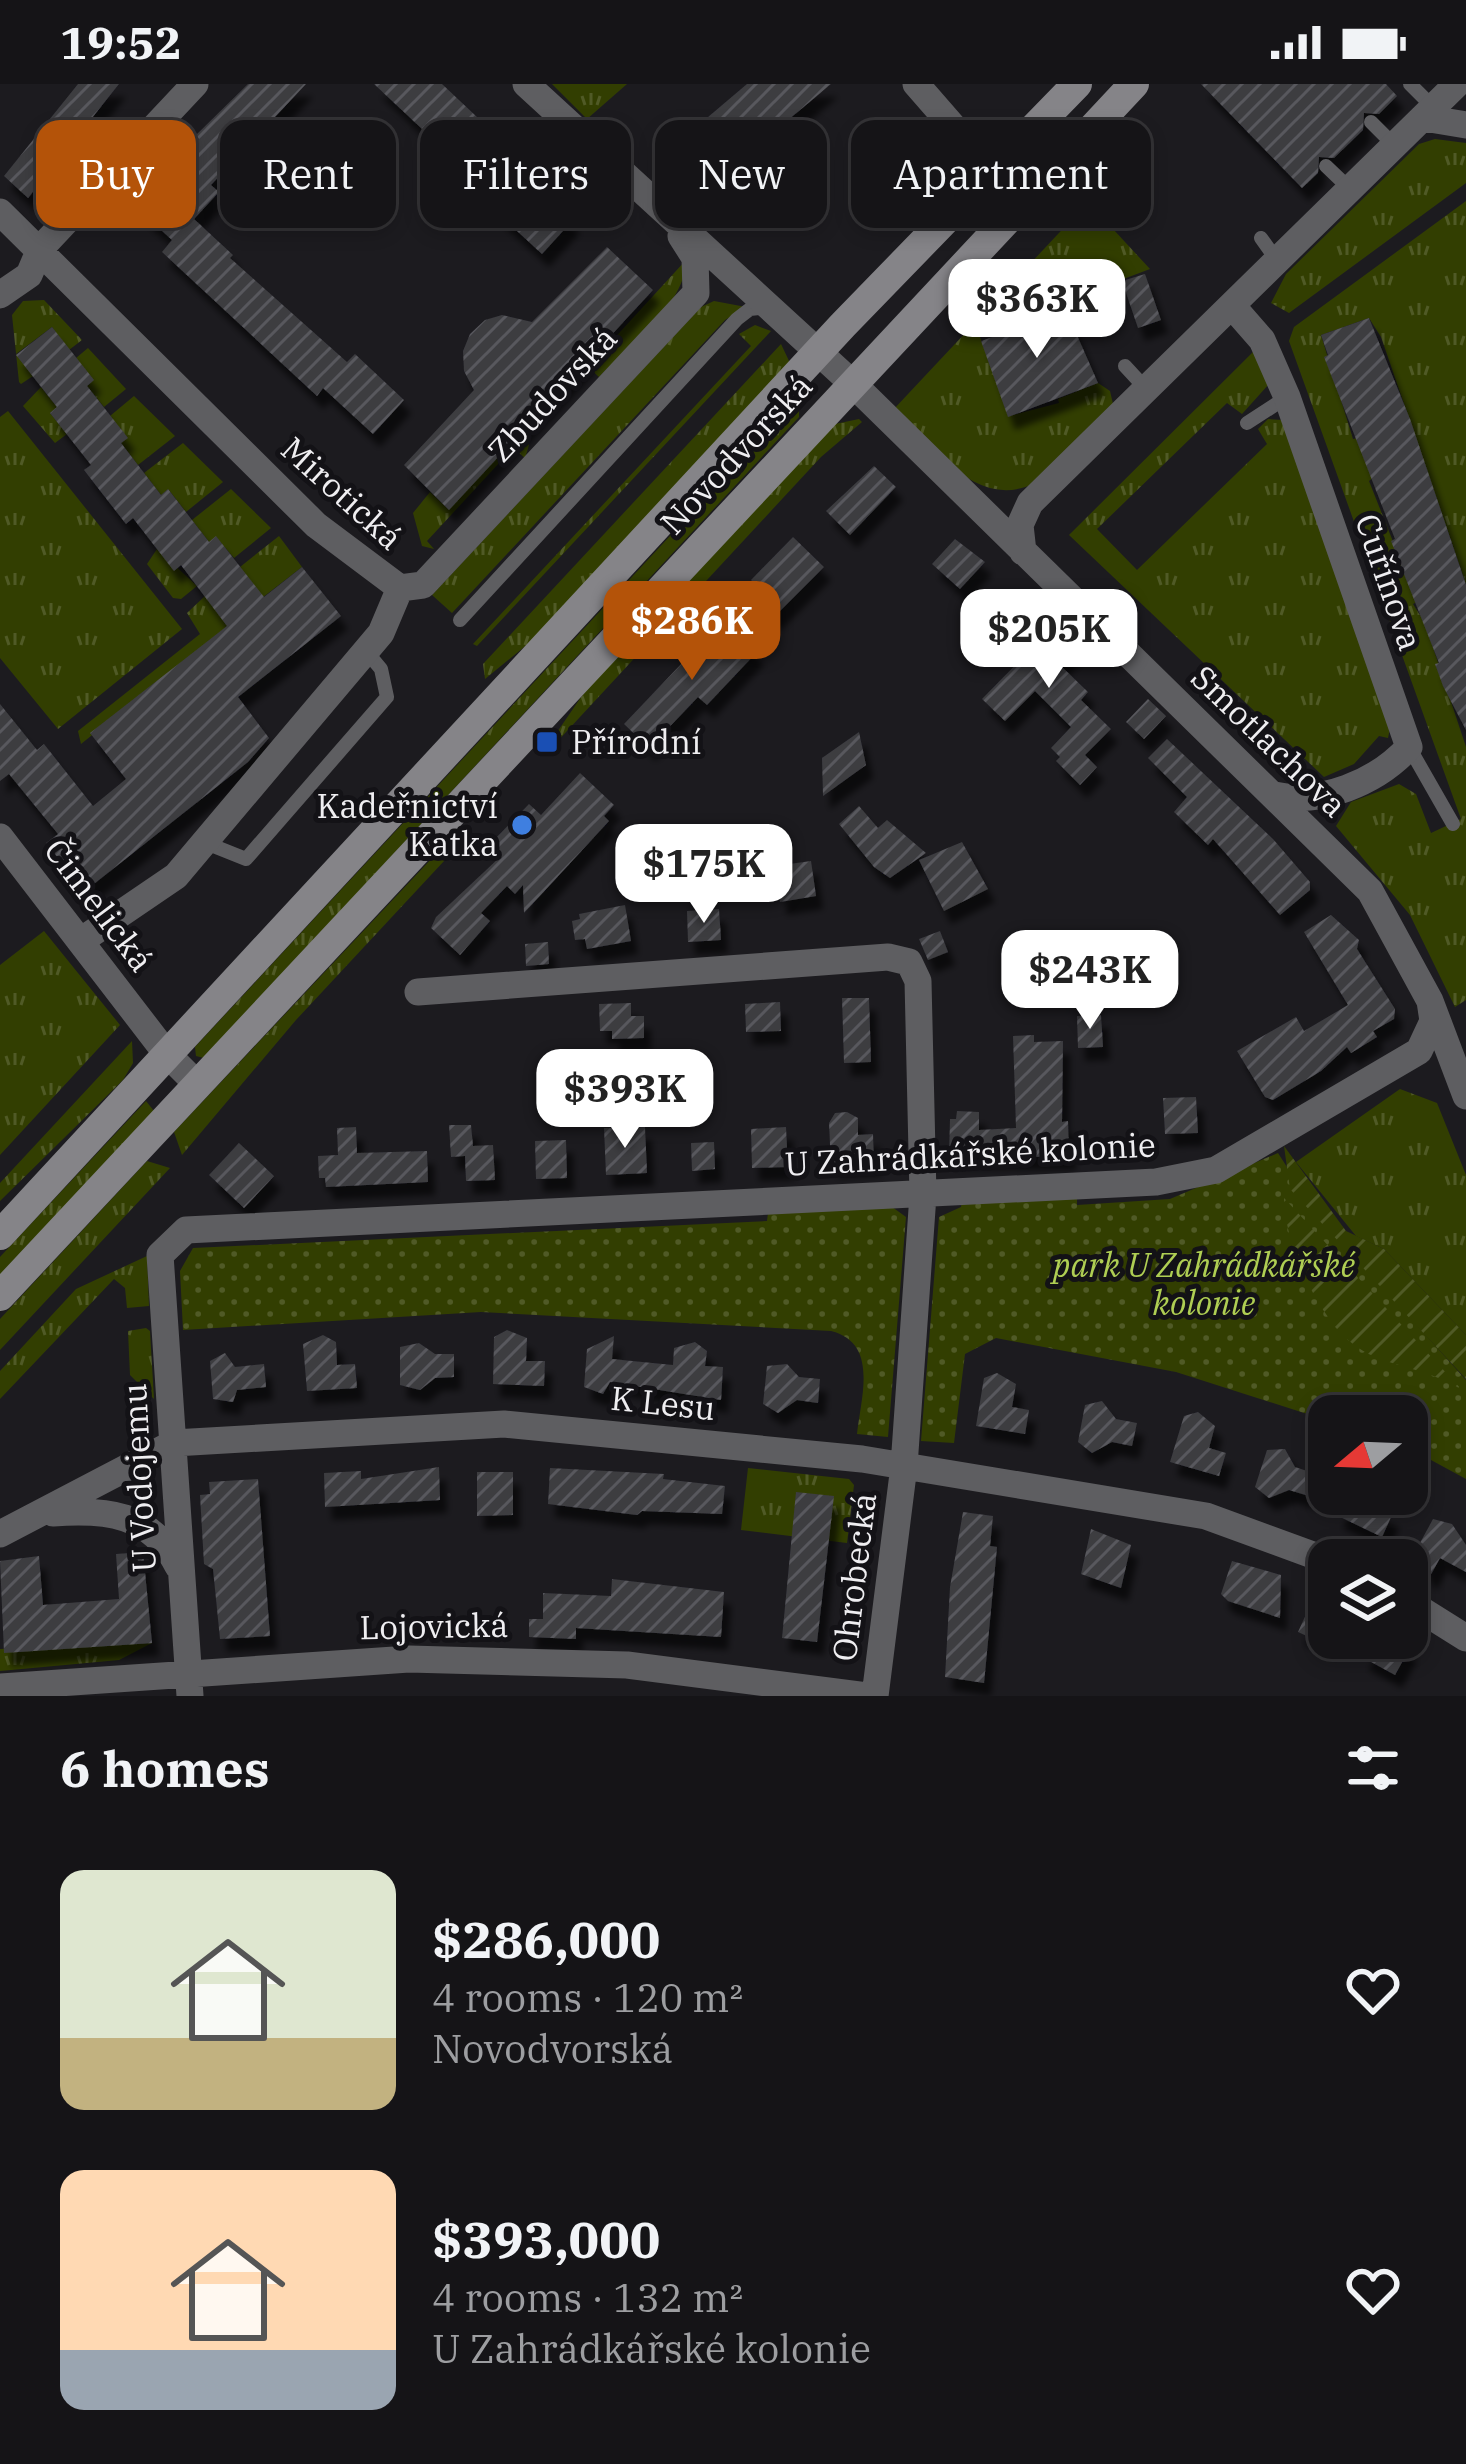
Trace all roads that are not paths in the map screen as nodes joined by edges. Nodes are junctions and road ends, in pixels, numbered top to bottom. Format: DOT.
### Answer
graph roads {
  1 [pos="195,84"];
  2 [pos="526,84"];
  3 [pos="916,84"];
  4 [pos="1077,84"];
  5 [pos="1134,84"];
  6 [pos="1410,84"];
  7 [pos="1457,84"];
  8 [pos="1429,113"];
  9 [pos="947,120"];
  10 [pos="1041,120"];
  11 [pos="1371,122"];
  12 [pos="1466,125"];
  13 [pos="1395,146"];
  14 [pos="1326,166"];
  15 [pos="1350,188"];
  16 [pos="655,204"];
  17 [pos="0,212"];
  18 [pos="678,228"];
  19 [pos="681,228"];
  20 [pos="936,228"];
  21 [pos="40,249"];
  22 [pos="1214,287"];
  23 [pos="0,295"];
  24 [pos="769,307"];
  25 [pos="1234,308"];
  26 [pos="818,354"];
  27 [pos="1125,366"];
  28 [pos="852,383"];
  29 [pos="1148,391"];
  30 [pos="1287,397"];
  31 [pos="1247,423"];
  32 [pos="962,492"];
  33 [pos="1030,503"];
  34 [pos="1023,552"];
  35 [pos="400,588"];
  36 [pos="460,620"];
  37 [pos="366,651"];
  38 [pos="1409,747"];
  39 [pos="1333,793"];
  40 [pos="1274,795"];
  41 [pos="1453,824"];
  42 [pos="1314,835"];
  43 [pos="0,837"];
  44 [pos="206,842"];
  45 [pos="82,940"];
  46 [pos="418,992"];
  47 [pos="1430,1001"];
  48 [pos="166,1053"];
  49 [pos="196,1083"];
  50 [pos="1466,1096"];
  51 [pos="923,1195"];
  52 [pos="0,1235"];
  53 [pos="160,1256"];
  54 [pos="0,1296"];
  55 [pos="173,1443"];
  56 [pos="904,1466"];
  57 [pos="43,1514"];
  58 [pos="0,1534"];
  59 [pos="1308,1554"];
  60 [pos="180,1570"];
  61 [pos="1428,1614"];
  62 [pos="1466,1638"];
  63 [pos="189,1684"];
  64 [pos="0,1688"];
  65 [pos="871,1696"];
  1 -- 21 [label="street"];
  2 -- 16 [label="street, Zbudovská"];
  3 -- 9 [label="street"];
  4 -- 10 [label="main road, Novodvorská"];
  5 -- 28 [label="main road, Novodvorská"];
  6 -- 8 [label="lane"];
  7 -- 8 [label="street"];
  8 -- 12 [label="street"];
  8 -- 13 [label="street"];
  11 -- 13 [label="lane"];
  13 -- 15 [label="street"];
  14 -- 15 [label="lane"];
  15 -- 25 [label="street"];
  17 -- 21 [label="street, Mirotická"];
  18 -- 35 [label="street, Zbudovská"];
  19 -- 24 [label="street, Zbudovská"];
  20 -- 26 [label="main road, Novodvorská"];
  21 -- 23 [label="street"];
  21 -- 35 [label="street, Mirotická"];
  22 -- 25 [label="lane"];
  24 -- 26 [label="street, Zbudovská"];
  24 -- 36 [label="lane"];
  25 -- 29 [label="street"];
  25 -- 30 [label="street, Cuřínova"];
  26 -- 28 [label="street, Zbudovská"];
  26 -- 48 [label="main road, Novodvorská"];
  27 -- 29 [label="lane"];
  28 -- 32 [label="street, Smotlachova"];
  28 -- 49 [label="main road, Novodvorská"];
  29 -- 33 [label="street"];
  30 -- 31 [label="lane"];
  30 -- 38 [label="street, Cuřínova"];
  32 -- 33 [label="street"];
  32 -- 34 [label="street, Smotlachova"];
  33 -- 34 [label="street"];
  34 -- 40 [label="street, Smotlachova"];
  35 -- 37 [label="street, Mirotická"];
  37 -- 44 [label="street, Mirotická"];
  37 -- 44 [label="lane"];
  38 -- 39 [label="street"];
  38 -- 41 [label="lane"];
  39 -- 40 [label="street"];
  39 -- 42 [label="street"];
  40 -- 42 [label="street, Smotlachova"];
  42 -- 47 [label="street, Smotlachova"];
  43 -- 45 [label="street, Čimelická"];
  44 -- 45 [label="street, Mirotická"];
  45 -- 48 [label="street, Čimelická"];
  46 -- 51 [label="street"];
  47 -- 50 [label="street, Smotlachova"];
  47 -- 51 [label="street, U Zahrádkářské kolonie"];
  48 -- 49 [label="street"];
  48 -- 52 [label="main road, Novodvorská"];
  49 -- 54 [label="main road, Novodvorská"];
  51 -- 53 [label="street, U Zahrádkářské kolonie"];
  51 -- 56 [label="street"];
  53 -- 55 [label="street, U Vodojemu"];
  55 -- 56 [label="street, K Lesu"];
  55 -- 57 [label="street, K Lesu"];
  55 -- 60 [label="street, U Vodojemu"];
  56 -- 59 [label="street, K Lesu"];
  56 -- 65 [label="street, Ohrobecká"];
  57 -- 58 [label="street, K Lesu"];
  57 -- 60 [label="street"];
  60 -- 63 [label="street, U Vodojemu"];
  61 -- 62 [label="street"];
  63 -- 64 [label="street, Lojovická"];
  63 -- 65 [label="street, Lojovická"];
}
